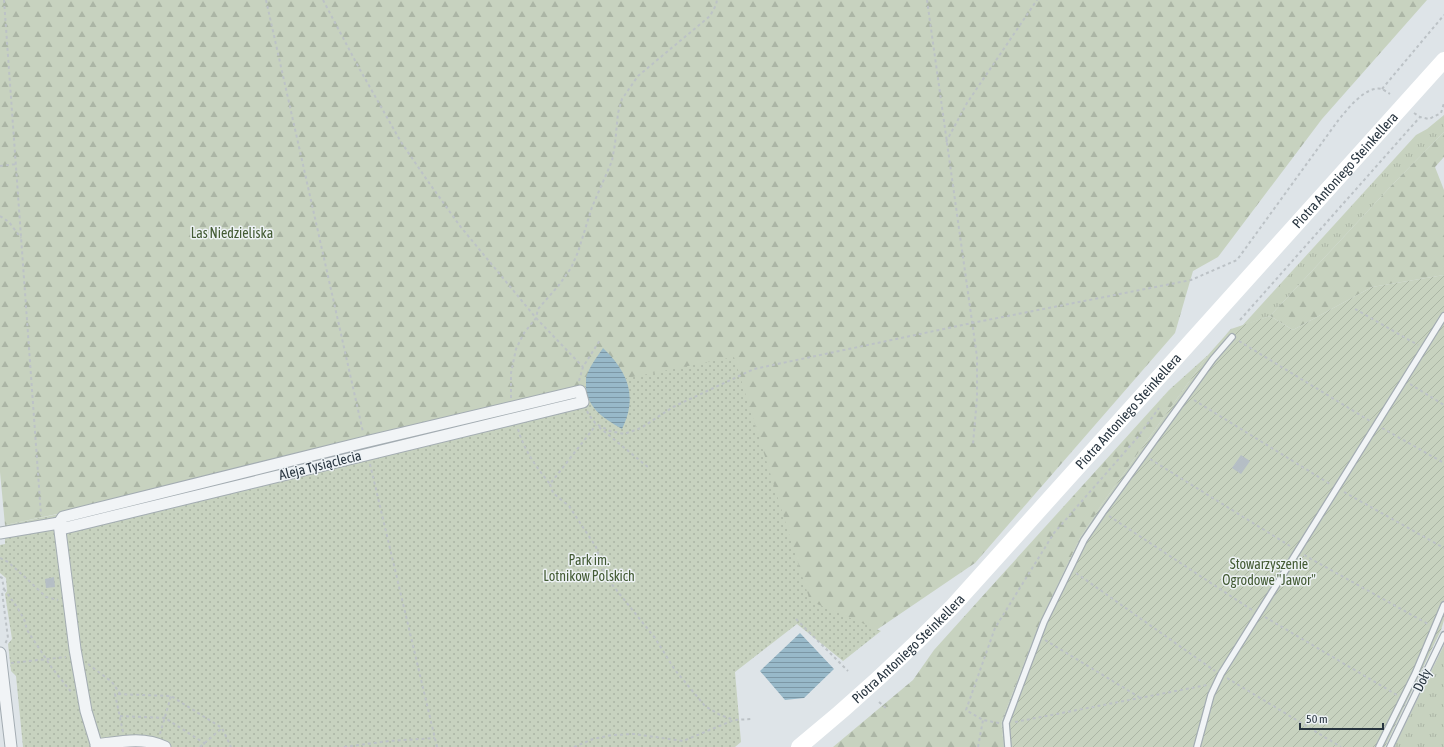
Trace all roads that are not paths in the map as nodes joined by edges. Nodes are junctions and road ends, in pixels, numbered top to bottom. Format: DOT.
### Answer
graph roads {
  1 [pos="1444,60"];
  2 [pos="1444,316"];
  3 [pos="1232,337"];
  4 [pos="59,523"];
  5 [pos="0,532"];
  6 [pos="1444,605"];
  7 [pos="1444,635"];
  8 [pos="1,658"];
  9 [pos="161,745"];
  10 [pos="96,746"];
  11 [pos="11,747"];
  12 [pos="798,747"];
  13 [pos="1008,747"];
  14 [pos="1196,747"];
  15 [pos="1379,747"];
  16 [pos="1390,747"];
  1 -- 12 [label="street, Piotra Antoniego Steinkellera"];
  2 -- 14 [label="lane"];
  3 -- 13 [label="lane"];
  4 -- 4 [label="street, Aleja Tysiąclecia"];
  4 -- 5 [label="street, Aleja Tysiąclecia"];
  4 -- 10 [label="street"];
  6 -- 15 [label="lane"];
  7 -- 16 [label="lane, Doły"];
  8 -- 11 [label="street"];
  9 -- 10 [label="street"];
}
